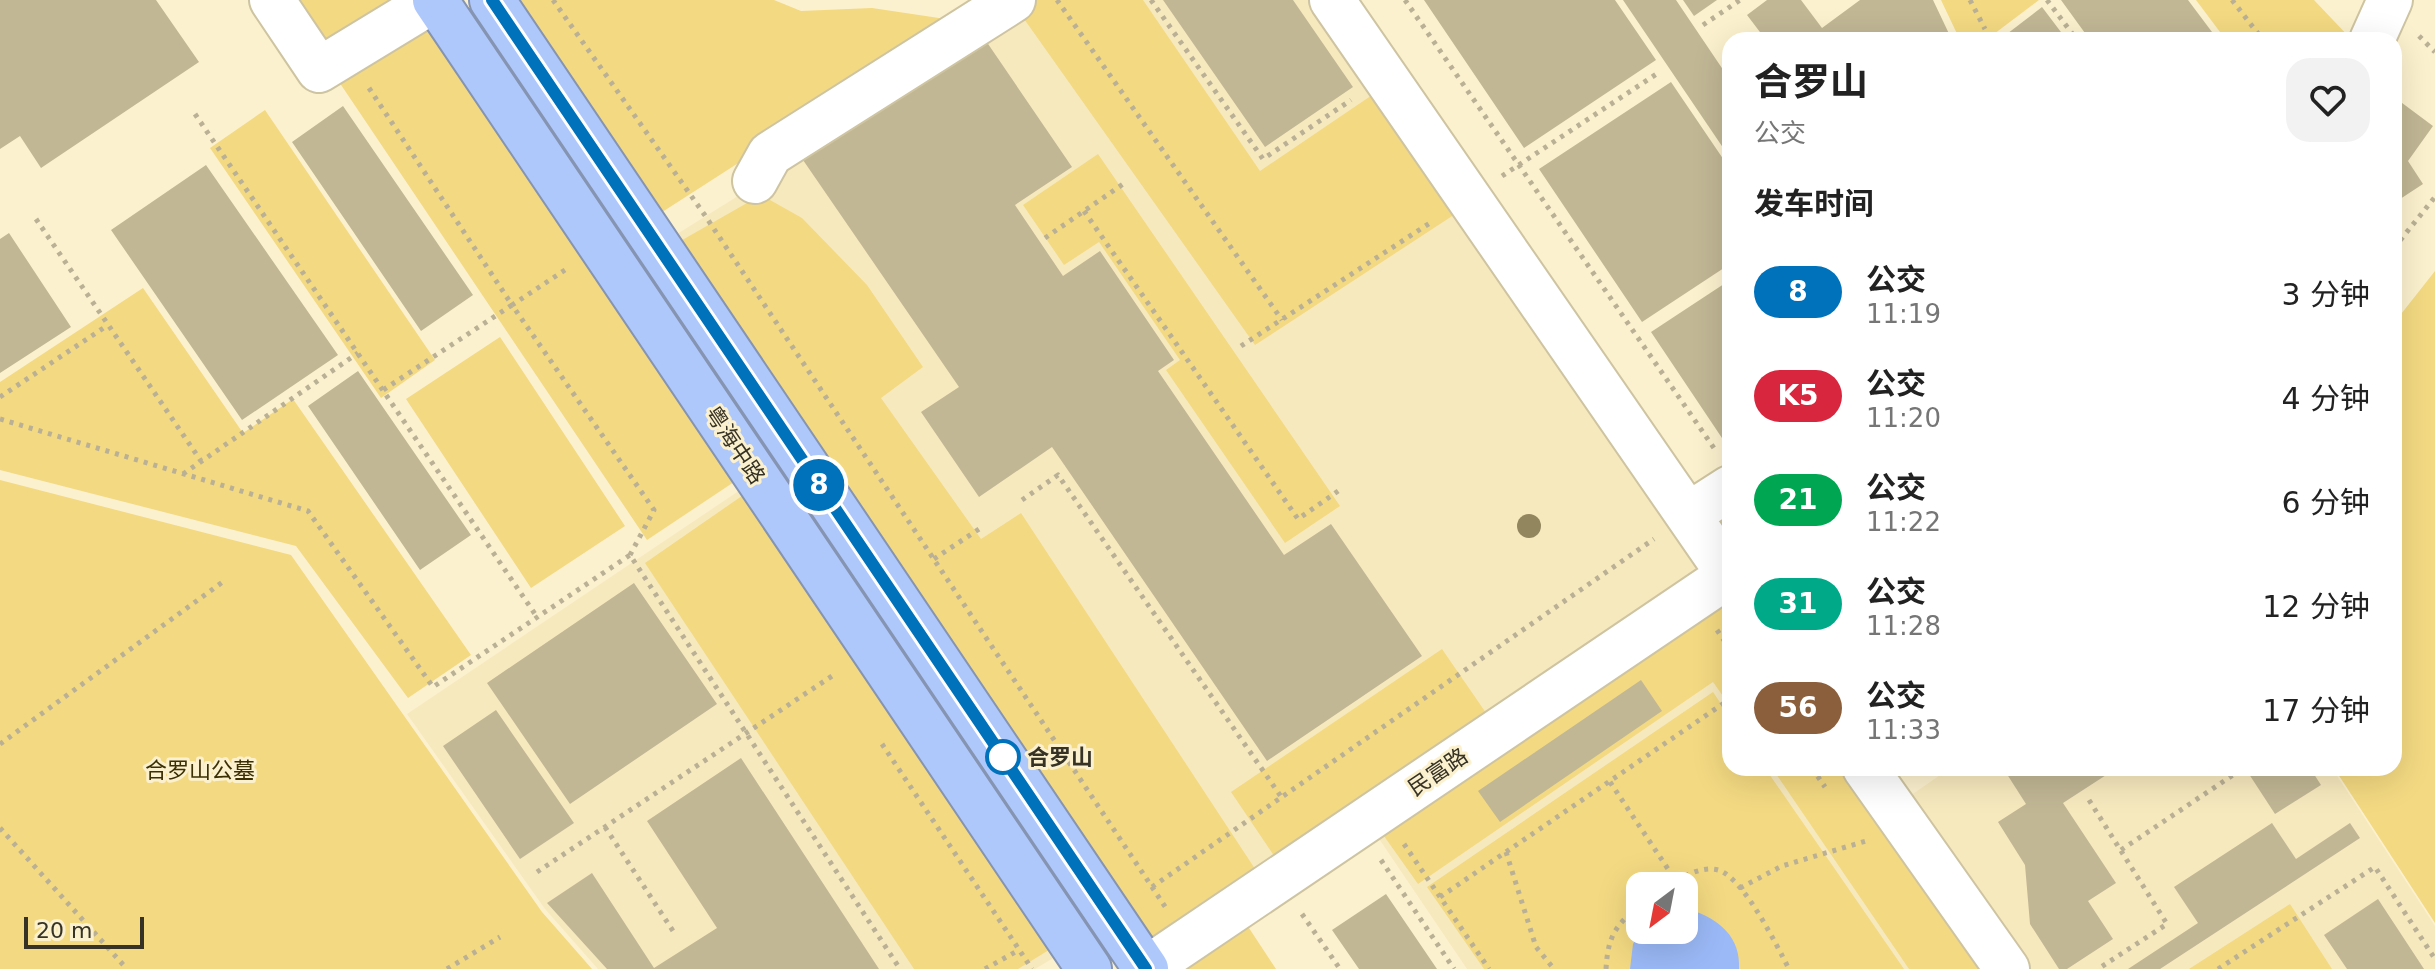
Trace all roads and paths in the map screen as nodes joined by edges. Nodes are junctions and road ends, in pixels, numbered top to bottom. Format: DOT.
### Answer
graph roads {
  1 [pos="272,0"];
  2 [pos="434,0"];
  3 [pos="492,0"];
  4 [pos="553,0"];
  5 [pos="1013,0"];
  6 [pos="1057,0"];
  7 [pos="1151,0"];
  8 [pos="1332,0"];
  9 [pos="1405,0"];
  10 [pos="1740,0"];
  11 [pos="1970,0"];
  12 [pos="2047,0"];
  13 [pos="2232,0"];
  14 [pos="2390,0"];
  15 [pos="1703,25"];
  16 [pos="1985,29"];
  17 [pos="2071,32"];
  18 [pos="2257,32"];
  19 [pos="2376,32"];
  20 [pos="345,53"];
  21 [pos="1385,77"];
  22 [pos="195,114"];
  23 [pos="755,181"];
  24 [pos="1126,182"];
  25 [pos="2435,197"];
  26 [pos="1084,211"];
  27 [pos="36,219"];
  28 [pos="1045,238"];
  29 [pos="2402,238"];
  30 [pos="565,270"];
  31 [pos="512,305"];
  32 [pos="1282,320"];
  33 [pos="108,325"];
  34 [pos="358,353"];
  35 [pos="383,390"];
  36 [pos="0,397"];
  37 [pos="0,419"];
  38 [pos="201,461"];
  39 [pos="1722,467"];
  40 [pos="183,474"];
  41 [pos="1722,477"];
  42 [pos="1341,489"];
  43 [pos="1022,500"];
  44 [pos="1688,515"];
  45 [pos="982,527"];
  46 [pos="630,555"];
  47 [pos="934,559"];
  48 [pos="1722,564"];
  49 [pos="224,581"];
  50 [pos="1722,581"];
  51 [pos="537,617"];
  52 [pos="1709,619"];
  53 [pos="1722,638"];
  54 [pos="835,674"];
  55 [pos="1722,705"];
  56 [pos="746,733"];
  57 [pos="0,744"];
  58 [pos="1871,776"];
  59 [pos="2232,776"];
  60 [pos="1610,782"];
  61 [pos="1282,798"];
  62 [pos="2089,800"];
  63 [pos="1905,824"];
  64 [pos="605,827"];
  65 [pos="0,828"];
  66 [pos="1397,834"];
  67 [pos="2121,850"];
  68 [pos="1506,852"];
  69 [pos="1379,856"];
  70 [pos="537,872"];
  71 [pos="1670,872"];
  72 [pos="1698,872"];
  73 [pos="1152,887"];
  74 [pos="1740,888"];
  75 [pos="1440,897"];
  76 [pos="1626,917"];
  77 [pos="1288,918"];
  78 [pos="675,934"];
  79 [pos="500,937"];
  80 [pos="1187,941"];
  81 [pos="1019,950"];
  82 [pos="2435,959"];
  83 [pos="127,969"];
  84 [pos="447,969"];
  85 [pos="900,969"];
  86 [pos="985,969"];
  87 [pos="1089,969"];
  88 [pos="1146,969"];
  89 [pos="1340,969"];
  90 [pos="1454,969"];
  91 [pos="1489,969"];
  92 [pos="1554,969"];
  93 [pos="1606,969"];
  94 [pos="1789,969"];
  95 [pos="2007,969"];
  96 [pos="2098,969"];
  97 [pos="2218,969"];
  1 -- 20 [label="lane"];
  2 -- 20 [label="lane"];
  2 -- 87 [label="highway, 粤海中路"];
  3 -- 88 [label="highway"];
  4 -- 47 [label="path"];
  5 -- 23 [label="lane"];
  6 -- 32 [label="path"];
  7 -- 21 [label="path"];
  8 -- 21 [label="lane"];
  9 -- 39 [label="path"];
  10 -- 15 [label="path"];
  11 -- 16 [label="path"];
  12 -- 17 [label="path"];
  13 -- 18 [label="path"];
  14 -- 19 [label="lane"];
  20 -- 31 [label="path"];
  21 -- 44 [label="lane"];
  22 -- 34 [label="path"];
  24 -- 26 [label="path"];
  25 -- 29 [label="path"];
  26 -- 28 [label="path"];
  26 -- 42 [label="path"];
  27 -- 33 [label="path"];
  30 -- 31 [label="path"];
  31 -- 35 [label="path"];
  31 -- 46 [label="path"];
  33 -- 36 [label="path"];
  33 -- 38 [label="path"];
  34 -- 35 [label="path"];
  34 -- 38 [label="path"];
  35 -- 51 [label="path"];
  37 -- 40 [label="path"];
  38 -- 40 [label="path"];
  40 -- 51 [label="path"];
  41 -- 44 [label="lane"];
  43 -- 61 [label="path"];
  44 -- 48 [label="lane"];
  44 -- 61 [label="path"];
  45 -- 47 [label="path"];
  46 -- 51 [label="path"];
  46 -- 56 [label="path"];
  47 -- 73 [label="path"];
  49 -- 57 [label="path"];
  50 -- 80 [label="lane, 民富路"];
  52 -- 53 [label="path"];
  54 -- 56 [label="path"];
  55 -- 60 [label="path"];
  56 -- 64 [label="path"];
  56 -- 85 [label="path"];
  58 -- 63 [label="lane"];
  59 -- 67 [label="path"];
  60 -- 68 [label="path"];
  60 -- 71 [label="path"];
  61 -- 73 [label="path"];
  62 -- 67 [label="path"];
  63 -- 74 [label="path"];
  63 -- 95 [label="lane"];
  64 -- 70 [label="path"];
  64 -- 78 [label="path"];
  65 -- 83 [label="path"];
  66 -- 75 [label="path"];
  67 -- 96 [label="path"];
  68 -- 75 [label="path"];
  68 -- 92 [label="path"];
  69 -- 90 [label="path"];
  72 -- 74 [label="path"];
  73 -- 80 [label="path"];
  74 -- 94 [label="path"];
  75 -- 91 [label="path"];
  76 -- 93 [label="path"];
  77 -- 89 [label="path"];
  79 -- 84 [label="path"];
  80 -- 88 [label="lane, 民富路"];
  81 -- 86 [label="path"];
  82 -- 97 [label="path"];
}
